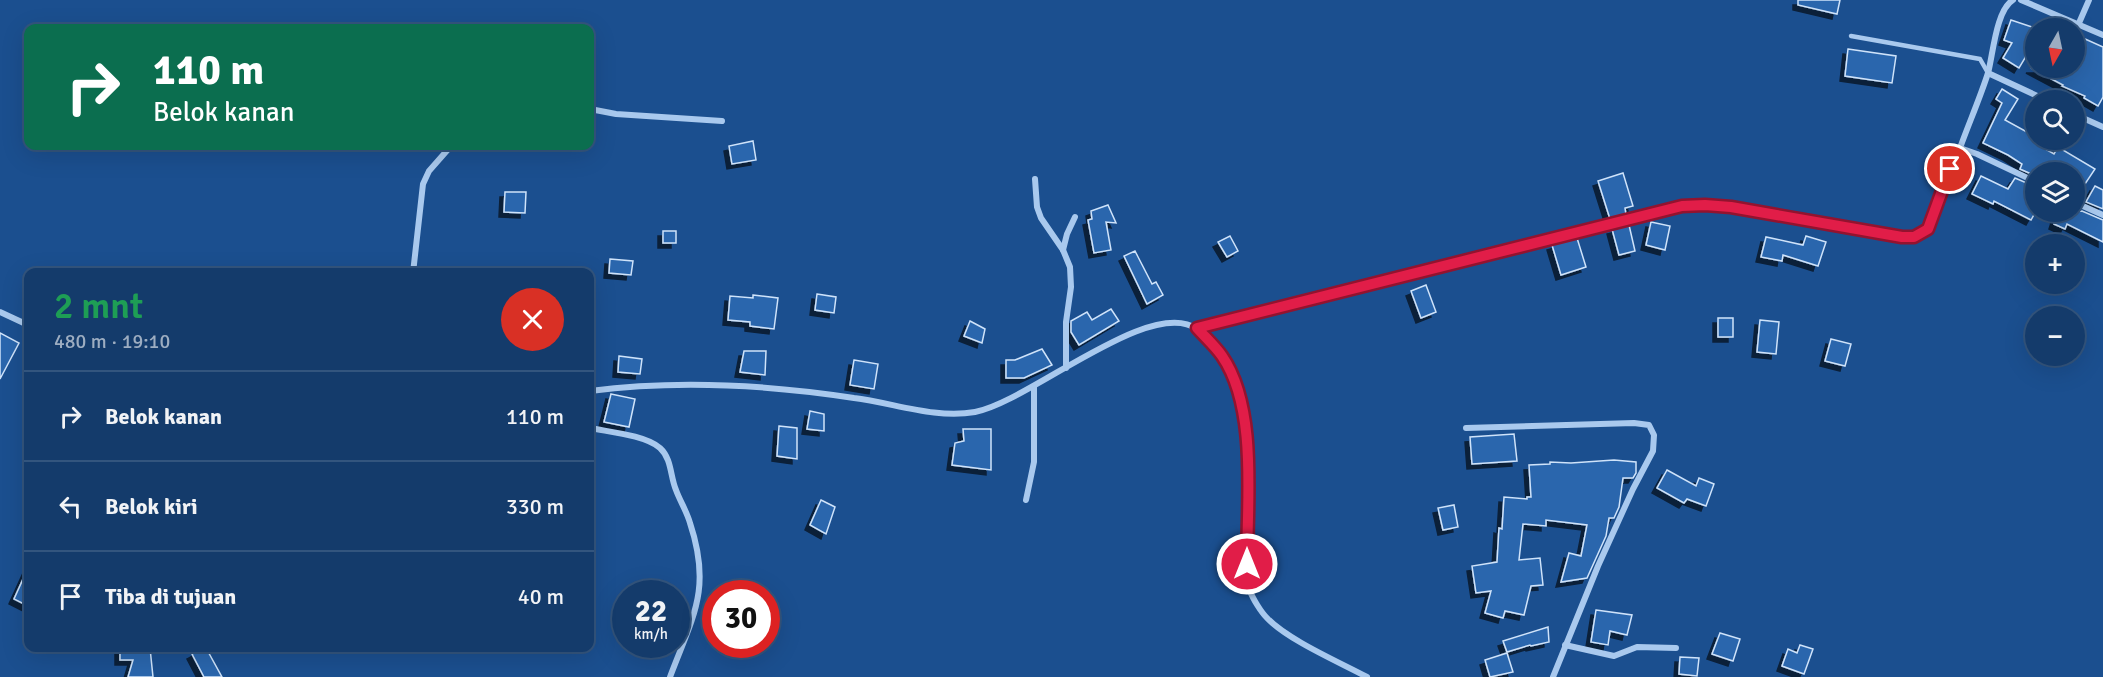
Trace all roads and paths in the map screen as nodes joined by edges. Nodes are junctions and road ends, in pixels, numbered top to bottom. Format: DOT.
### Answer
graph roads {
  1 [pos="2012,0"];
  2 [pos="2021,0"];
  3 [pos="2089,0"];
  4 [pos="2066,18"];
  5 [pos="2081,18"];
  6 [pos="2085,26"];
  7 [pos="2103,35"];
  8 [pos="1851,36"];
  9 [pos="1988,73"];
  10 [pos="2025,90"];
  11 [pos="594,110"];
  12 [pos="2085,119"];
  13 [pos="722,121"];
  14 [pos="2103,127"];
  15 [pos="1960,148"];
  16 [pos="447,150"];
  17 [pos="2025,177"];
  18 [pos="1035,179"];
  19 [pos="2085,207"];
  20 [pos="2103,215"];
  21 [pos="1075,217"];
  22 [pos="1063,250"];
  23 [pos="414,268"];
  24 [pos="0,312"];
  25 [pos="24,324"];
  26 [pos="1197,328"];
  27 [pos="1066,368"];
  28 [pos="1034,387"];
  29 [pos="594,391"];
  30 [pos="594,429"];
  31 [pos="1466,429"];
  32 [pos="1026,500"];
  33 [pos="1565,645"];
  34 [pos="1676,648"];
  35 [pos="670,677"];
  36 [pos="1367,677"];
  37 [pos="1553,677"];
  1 -- 9 [label="street"];
  2 -- 4 [label="street"];
  3 -- 5 [label="street"];
  6 -- 7 [label="street"];
  8 -- 9 [label="lane"];
  9 -- 10 [label="street"];
  9 -- 15 [label="street"];
  11 -- 13 [label="street"];
  12 -- 14 [label="street"];
  15 -- 17 [label="street"];
  15 -- 26 [label="street"];
  16 -- 23 [label="street"];
  18 -- 22 [label="street"];
  19 -- 20 [label="street"];
  21 -- 22 [label="street"];
  22 -- 27 [label="street"];
  24 -- 25 [label="street"];
  26 -- 27 [label="street"];
  26 -- 36 [label="street"];
  27 -- 28 [label="street"];
  28 -- 29 [label="street"];
  28 -- 32 [label="street"];
  30 -- 35 [label="street"];
  31 -- 33 [label="street"];
  33 -- 34 [label="street"];
  33 -- 37 [label="street"];
}
